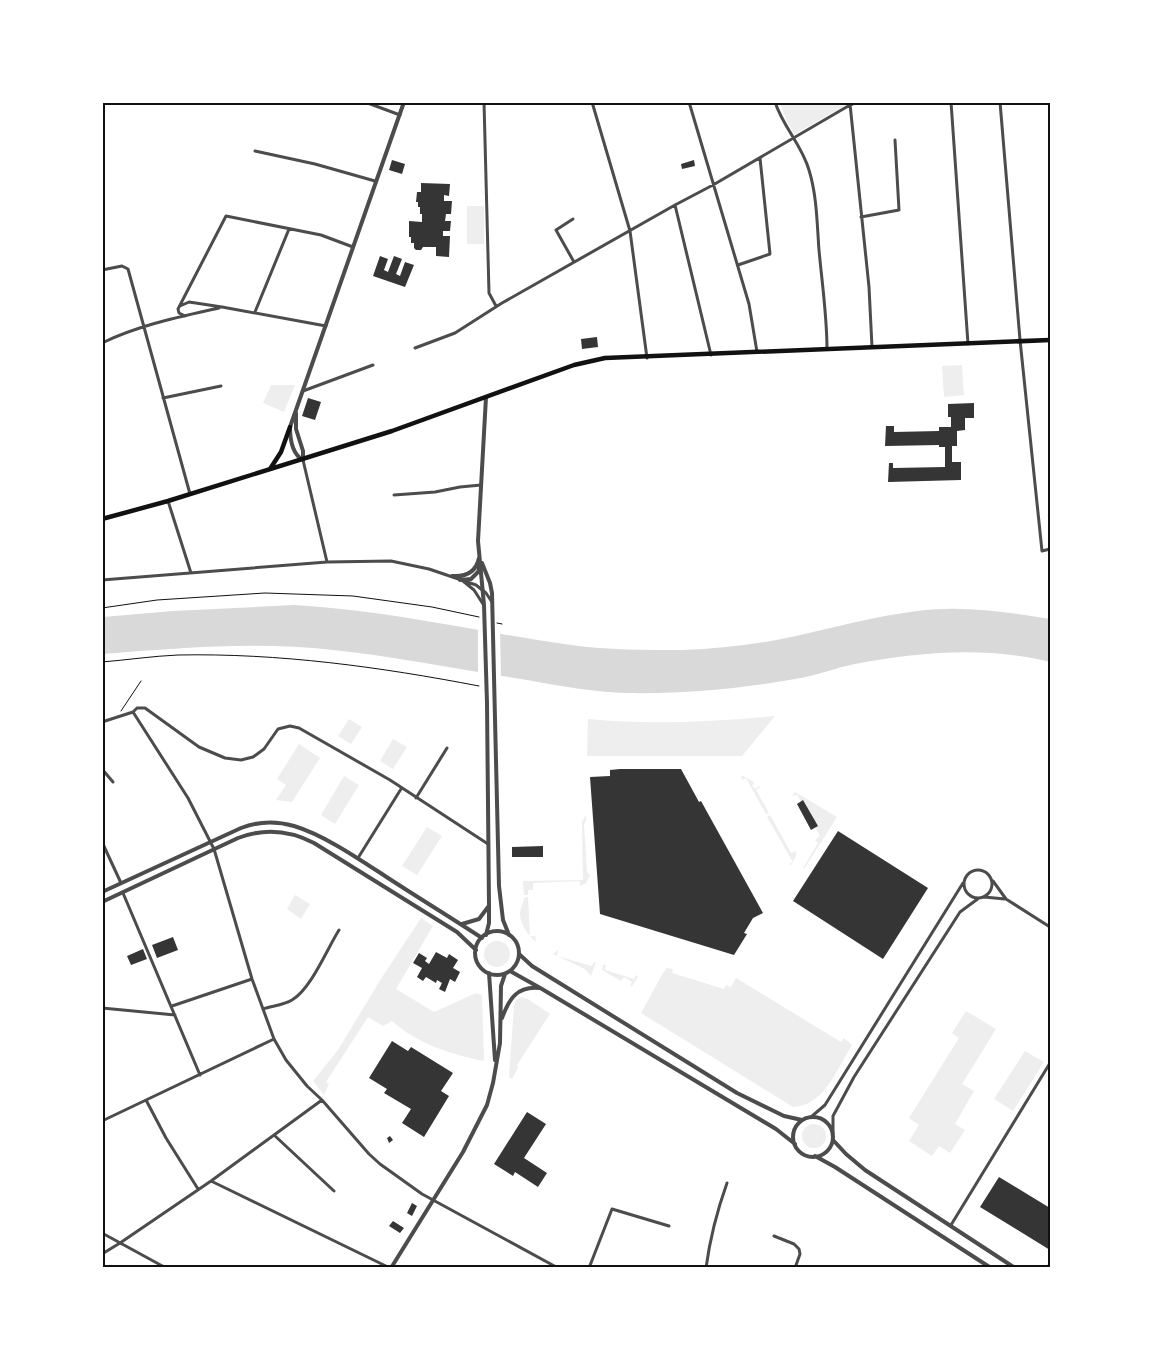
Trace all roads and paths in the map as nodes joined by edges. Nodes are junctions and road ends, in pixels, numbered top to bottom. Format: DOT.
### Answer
graph roads {
  1 [pos="365,102"];
  2 [pos="404,102"];
  3 [pos="484,102"];
  4 [pos="592,102"];
  5 [pos="689,102"];
  6 [pos="775,102"];
  7 [pos="857,102"];
  8 [pos="951,102"];
  9 [pos="1000,102"];
  10 [pos="850,104"];
  11 [pos="400,115"];
  12 [pos="794,138"];
  13 [pos="895,140"];
  14 [pos="255,151"];
  15 [pos="760,158"];
  16 [pos="376,182"];
  17 [pos="714,185"];
  18 [pos="675,205"];
  19 [pos="861,217"];
  20 [pos="574,219"];
  21 [pos="289,229"];
  22 [pos="630,231"];
  23 [pos="353,247"];
  24 [pos="574,262"];
  25 [pos="738,265"];
  26 [pos="102,270"];
  27 [pos="180,306"];
  28 [pos="496,306"];
  29 [pos="222,307"];
  30 [pos="255,312"];
  31 [pos="185,316"];
  32 [pos="326,326"];
  33 [pos="144,327"];
  34 [pos="1020,340"];
  35 [pos="1050,340"];
  36 [pos="102,343"];
  37 [pos="968,344"];
  38 [pos="415,348"];
  39 [pos="872,348"];
  40 [pos="827,349"];
  41 [pos="757,352"];
  42 [pos="711,355"];
  43 [pos="647,358"];
  44 [pos="373,365"];
  45 [pos="221,386"];
  46 [pos="303,391"];
  47 [pos="486,397"];
  48 [pos="163,398"];
  49 [pos="296,409"];
  50 [pos="290,427"];
  51 [pos="303,460"];
  52 [pos="269,470"];
  53 [pos="481,485"];
  54 [pos="190,494"];
  55 [pos="394,495"];
  56 [pos="168,501"];
  57 [pos="102,519"];
  58 [pos="1050,550"];
  59 [pos="480,553"];
  60 [pos="481,561"];
  61 [pos="327,562"];
  62 [pos="191,573"];
  63 [pos="452,576"];
  64 [pos="102,580"];
  65 [pos="460,580"];
  66 [pos="482,589"];
  67 [pos="483,604"];
  68 [pos="493,605"];
  69 [pos="102,608"];
  70 [pos="476,616"];
  71 [pos="102,662"];
  72 [pos="141,681"];
  73 [pos="479,686"];
  74 [pos="133,712"];
  75 [pos="116,717"];
  76 [pos="102,722"];
  77 [pos="447,748"];
  78 [pos="102,769"];
  79 [pos="113,782"];
  80 [pos="401,789"];
  81 [pos="416,798"];
  82 [pos="102,842"];
  83 [pos="210,842"];
  84 [pos="488,844"];
  85 [pos="214,849"];
  86 [pos="358,858"];
  87 [pos="992,881"];
  88 [pos="121,883"];
  89 [pos="963,883"];
  90 [pos="102,892"];
  91 [pos="123,893"];
  92 [pos="983,897"];
  93 [pos="979,898"];
  94 [pos="1006,900"];
  95 [pos="102,902"];
  96 [pos="489,905"];
  97 [pos="460,924"];
  98 [pos="1050,927"];
  99 [pos="339,930"];
  100 [pos="509,935"];
  101 [pos="484,936"];
  102 [pos="476,950"];
  103 [pos="519,954"];
  104 [pos="510,971"];
  105 [pos="489,973"];
  106 [pos="505,974"];
  107 [pos="252,979"];
  108 [pos="542,989"];
  109 [pos="172,1006"];
  110 [pos="102,1008"];
  111 [pos="263,1009"];
  112 [pos="175,1015"];
  113 [pos="501,1022"];
  114 [pos="274,1039"];
  115 [pos="495,1064"];
  116 [pos="1050,1064"];
  117 [pos="200,1075"];
  118 [pos="146,1100"];
  119 [pos="322,1100"];
  120 [pos="811,1117"];
  121 [pos="802,1120"];
  122 [pos="102,1122"];
  123 [pos="833,1133"];
  124 [pos="274,1135"];
  125 [pos="833,1140"];
  126 [pos="795,1144"];
  127 [pos="815,1156"];
  128 [pos="211,1180"];
  129 [pos="727,1183"];
  130 [pos="198,1189"];
  131 [pos="334,1191"];
  132 [pos="434,1200"];
  133 [pos="951,1225"];
  134 [pos="670,1226"];
  135 [pos="102,1233"];
  136 [pos="774,1236"];
  137 [pos="120,1243"];
  138 [pos="102,1254"];
  139 [pos="1050,1263"];
  140 [pos="391,1266"];
  141 [pos="166,1268"];
  142 [pos="399,1268"];
  143 [pos="558,1268"];
  144 [pos="589,1268"];
  145 [pos="706,1268"];
  146 [pos="795,1268"];
  147 [pos="991,1268"];
  148 [pos="1016,1268"];
  149 [pos="1048,1268"];
  1 -- 11 [label="street"];
  2 -- 11 [label="street"];
  3 -- 28 [label="street"];
  4 -- 22 [label="street"];
  5 -- 17 [label="street"];
  6 -- 12 [label="street"];
  7 -- 10 [label="street"];
  8 -- 37 [label="street"];
  9 -- 34 [label="street"];
  10 -- 12 [label="street"];
  10 -- 19 [label="street"];
  11 -- 16 [label="street"];
  12 -- 15 [label="street"];
  12 -- 40 [label="street"];
  13 -- 19 [label="street"];
  14 -- 16 [label="street"];
  15 -- 17 [label="street"];
  15 -- 25 [label="street"];
  16 -- 23 [label="street"];
  17 -- 18 [label="street"];
  17 -- 25 [label="street"];
  18 -- 22 [label="street"];
  18 -- 42 [label="street"];
  19 -- 39 [label="street"];
  20 -- 24 [label="street"];
  21 -- 23 [label="street"];
  21 -- 27 [label="street"];
  21 -- 30 [label="street"];
  22 -- 24 [label="street"];
  22 -- 43 [label="street"];
  23 -- 32 [label="street"];
  24 -- 28 [label="street"];
  25 -- 41 [label="street"];
  26 -- 33 [label="street"];
  27 -- 29 [label="street"];
  27 -- 31 [label="street"];
  28 -- 38 [label="street"];
  29 -- 30 [label="street"];
  29 -- 31 [label="street"];
  30 -- 32 [label="street"];
  31 -- 33 [label="street"];
  32 -- 46 [label="street"];
  33 -- 36 [label="street"];
  33 -- 48 [label="street"];
  34 -- 35 [label="main road"];
  34 -- 37 [label="main road"];
  34 -- 58 [label="street"];
  37 -- 39 [label="main road"];
  39 -- 40 [label="main road"];
  40 -- 41 [label="main road"];
  41 -- 42 [label="main road"];
  42 -- 43 [label="main road"];
  43 -- 47 [label="main road"];
  44 -- 46 [label="street"];
  45 -- 48 [label="street"];
  46 -- 49 [label="street"];
  47 -- 51 [label="main road"];
  47 -- 53 [label="street"];
  48 -- 54 [label="street"];
  49 -- 50 [label="street"];
  49 -- 51 [label="street"];
  50 -- 51 [label="street"];
  50 -- 52 [label="main road"];
  51 -- 52 [label="main road"];
  51 -- 61 [label="street"];
  52 -- 54 [label="main road"];
  53 -- 55 [label="street"];
  53 -- 59 [label="street"];
  54 -- 56 [label="main road"];
  56 -- 57 [label="main road"];
  56 -- 62 [label="street"];
  59 -- 60 [label="street"];
  59 -- 63 [label="street"];
  60 -- 65 [label="street"];
  60 -- 66 [label="street"];
  60 -- 68 [label="street"];
  61 -- 62 [label="street"];
  61 -- 63 [label="street"];
  62 -- 64 [label="street"];
  63 -- 65 [label="street"];
  65 -- 66 [label="street"];
  65 -- 67 [label="street"];
  66 -- 67 [label="street"];
  66 -- 68 [label="street"];
  67 -- 84 [label="street"];
  68 -- 100 [label="street"];
  69 -- 70 [label="path"];
  71 -- 73 [label="path"];
  72 -- 75 [label="path"];
  74 -- 75 [label="street"];
  74 -- 80 [label="street"];
  74 -- 83 [label="street"];
  75 -- 76 [label="street"];
  77 -- 81 [label="street"];
  78 -- 79 [label="street"];
  80 -- 81 [label="street"];
  80 -- 86 [label="street"];
  81 -- 84 [label="street"];
  82 -- 88 [label="street"];
  83 -- 85 [label="street"];
  83 -- 86 [label="street"];
  83 -- 88 [label="street"];
  84 -- 96 [label="street"];
  85 -- 91 [label="street"];
  85 -- 102 [label="street"];
  85 -- 107 [label="street"];
  86 -- 97 [label="street"];
  87 -- 89 [label="street"];
  87 -- 92 [label="street"];
  87 -- 94 [label="street"];
  88 -- 90 [label="street"];
  89 -- 93 [label="street"];
  89 -- 120 [label="street"];
  91 -- 95 [label="street"];
  91 -- 109 [label="street"];
  92 -- 93 [label="street"];
  92 -- 94 [label="street"];
  93 -- 123 [label="street"];
  94 -- 98 [label="street"];
  96 -- 97 [label="street"];
  96 -- 101 [label="street"];
  97 -- 101 [label="street"];
  99 -- 111 [label="street"];
  100 -- 101 [label="street"];
  100 -- 103 [label="street"];
  101 -- 102 [label="street"];
  102 -- 105 [label="street"];
  103 -- 104 [label="street"];
  103 -- 121 [label="street"];
  104 -- 106 [label="street"];
  104 -- 108 [label="street"];
  105 -- 106 [label="street"];
  105 -- 115 [label="street"];
  106 -- 113 [label="street"];
  107 -- 109 [label="street"];
  107 -- 111 [label="street"];
  108 -- 113 [label="street"];
  108 -- 126 [label="street"];
  109 -- 112 [label="street"];
  110 -- 112 [label="street"];
  111 -- 114 [label="street"];
  112 -- 117 [label="street"];
  113 -- 115 [label="street"];
  114 -- 117 [label="street"];
  114 -- 119 [label="street"];
  115 -- 132 [label="street"];
  116 -- 133 [label="street"];
  117 -- 118 [label="street"];
  118 -- 122 [label="street"];
  118 -- 130 [label="street"];
  119 -- 124 [label="street"];
  119 -- 132 [label="street"];
  120 -- 121 [label="street"];
  120 -- 123 [label="street"];
  121 -- 126 [label="street"];
  123 -- 125 [label="street"];
  124 -- 128 [label="street"];
  124 -- 131 [label="street"];
  125 -- 127 [label="street"];
  125 -- 133 [label="street"];
  126 -- 127 [label="street"];
  127 -- 147 [label="street"];
  128 -- 130 [label="street"];
  128 -- 140 [label="street"];
  129 -- 145 [label="street"];
  130 -- 137 [label="street"];
  132 -- 140 [label="street"];
  132 -- 143 [label="street"];
  133 -- 148 [label="street"];
  134 -- 144 [label="street"];
  135 -- 137 [label="street"];
  136 -- 146 [label="street"];
  137 -- 138 [label="street"];
  137 -- 141 [label="street"];
  139 -- 149 [label="street"];
  140 -- 142 [label="street"];
}
